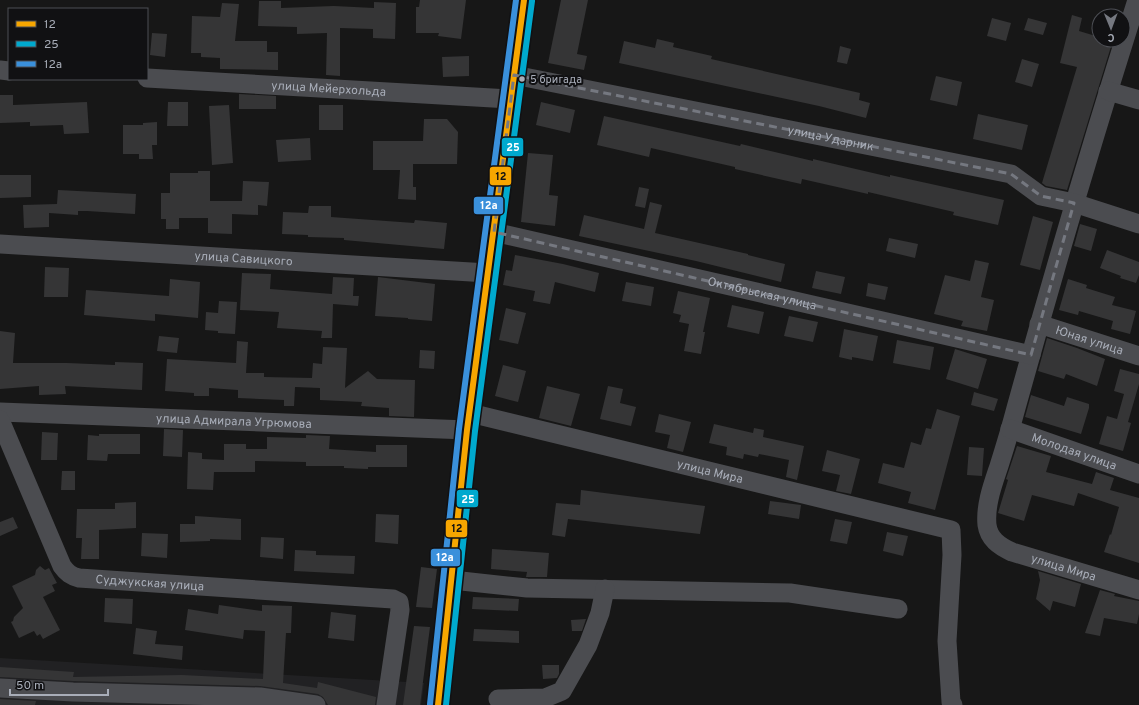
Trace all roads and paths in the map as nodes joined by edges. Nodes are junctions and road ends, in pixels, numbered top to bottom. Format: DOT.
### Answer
graph roads {
  1 [pos="524,0"];
  2 [pos="1137,0"];
  3 [pos="514,75"];
  4 [pos="148,78"];
  5 [pos="1108,91"];
  6 [pos="510,99"];
  7 [pos="1139,100"];
  8 [pos="1074,203"];
  9 [pos="1139,224"];
  10 [pos="494,232"];
  11 [pos="0,244"];
  12 [pos="488,273"];
  13 [pos="1039,324"];
  14 [pos="1031,355"];
  15 [pos="1139,356"];
  16 [pos="0,412"];
  17 [pos="0,420"];
  18 [pos="469,422"];
  19 [pos="1010,429"];
  20 [pos="1139,474"];
  21 [pos="452,580"];
  22 [pos="605,589"];
  23 [pos="1139,590"];
  24 [pos="898,609"];
  25 [pos="0,688"];
  26 [pos="498,699"];
  27 [pos="316,705"];
  28 [pos="386,705"];
  29 [pos="438,705"];
  30 [pos="953,705"];
  1 -- 3 [label="street"];
  2 -- 5 [label="street"];
  3 -- 6 [label="street"];
  3 -- 8 [label="street, улица Ударник"];
  4 -- 6 [label="street, улица Мейерхольда"];
  5 -- 7 [label="street"];
  5 -- 8 [label="street"];
  6 -- 10 [label="street"];
  8 -- 9 [label="street, улица Ударник"];
  8 -- 13 [label="street"];
  10 -- 12 [label="street"];
  10 -- 14 [label="street, Октябрьская улица"];
  11 -- 12 [label="street, улица Савицкого"];
  12 -- 18 [label="street"];
  13 -- 14 [label="street"];
  13 -- 15 [label="street, Юная улица"];
  14 -- 19 [label="street"];
  16 -- 18 [label="street, улица Адмирала Угрюмова"];
  17 -- 28 [label="street, Суджукская улица"];
  18 -- 21 [label="street"];
  18 -- 30 [label="street, улица Мира"];
  19 -- 20 [label="street, Молодая улица"];
  19 -- 23 [label="street, улица Мира"];
  21 -- 22 [label="street"];
  21 -- 29 [label="street"];
  22 -- 24 [label="street"];
  22 -- 26 [label="street"];
  25 -- 27 [label="street"];
}
